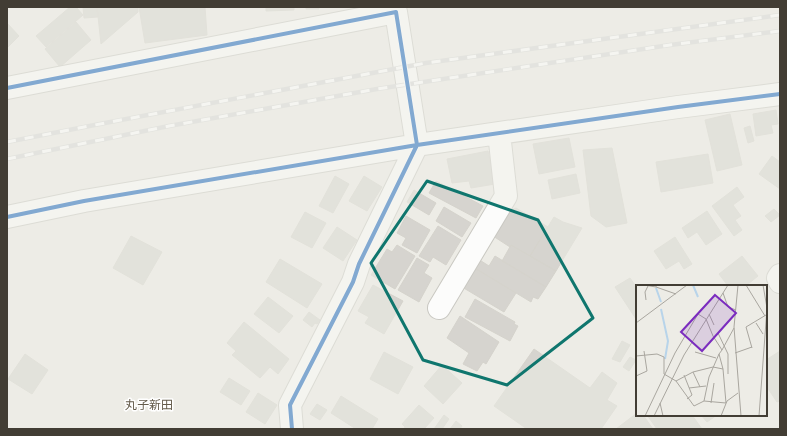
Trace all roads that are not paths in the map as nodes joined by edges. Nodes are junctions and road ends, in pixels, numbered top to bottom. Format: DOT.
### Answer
graph roads {
  1 [pos="7,88"];
  2 [pos="780,94"];
  3 [pos="499,133"];
  4 [pos="417,145"];
  5 [pos="7,217"];
  6 [pos="780,275"];
  7 [pos="780,282"];
  8 [pos="439,308"];
  9 [pos="292,429"];
  1 -- 4 [label="street"];
  2 -- 3 [label="street"];
  3 -- 4 [label="street"];
  3 -- 8 [label="street"];
  4 -- 5 [label="street"];
  4 -- 9 [label="street"];
  6 -- 7 [label="street"];
}
